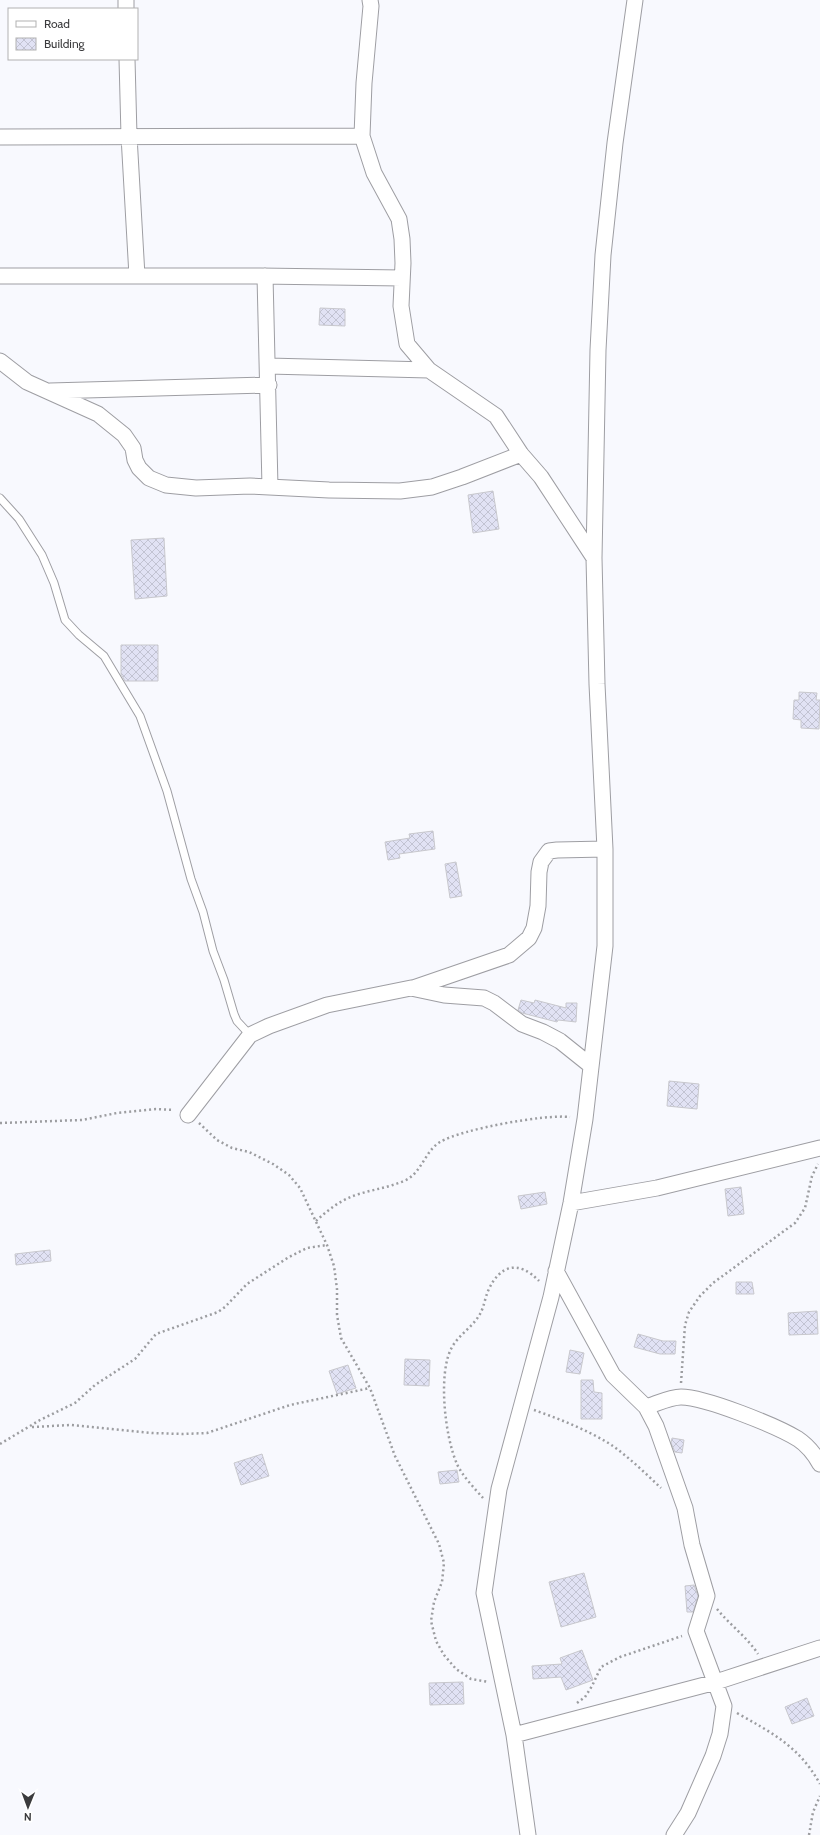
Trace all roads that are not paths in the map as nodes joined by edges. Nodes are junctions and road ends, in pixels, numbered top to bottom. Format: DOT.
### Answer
graph roads {
  1 [pos="370,0"];
  2 [pos="635,0"];
  3 [pos="127,60"];
  4 [pos="129,136"];
  5 [pos="362,136"];
  6 [pos="0,137"];
  7 [pos="0,276"];
  8 [pos="137,276"];
  9 [pos="265,276"];
  10 [pos="402,278"];
  11 [pos="0,361"];
  12 [pos="268,366"];
  13 [pos="429,370"];
  14 [pos="269,385"];
  15 [pos="45,391"];
  16 [pos="521,454"];
  17 [pos="270,487"];
  18 [pos="0,498"];
  19 [pos="594,558"];
  20 [pos="605,849"];
  21 [pos="411,988"];
  22 [pos="250,1035"];
  23 [pos="590,1065"];
  24 [pos="188,1115"];
  25 [pos="820,1148"];
  26 [pos="570,1203"];
  27 [pos="556,1272"];
  28 [pos="646,1407"];
  29 [pos="820,1464"];
  30 [pos="820,1648"];
  31 [pos="716,1682"];
  32 [pos="514,1735"];
  33 [pos="528,1835"];
  34 [pos="674,1835"];
  1 -- 5 [label="street"];
  2 -- 19 [label="street"];
  3 -- 4 [label="street"];
  4 -- 5 [label="street"];
  4 -- 6 [label="street"];
  4 -- 8 [label="street"];
  5 -- 10 [label="street"];
  7 -- 8 [label="street"];
  8 -- 9 [label="street"];
  9 -- 10 [label="street"];
  9 -- 12 [label="street"];
  10 -- 13 [label="street"];
  11 -- 15 [label="street"];
  12 -- 13 [label="street"];
  12 -- 14 [label="street"];
  13 -- 16 [label="street"];
  14 -- 15 [label="street"];
  14 -- 17 [label="street"];
  15 -- 17 [label="street"];
  16 -- 17 [label="street"];
  16 -- 19 [label="street"];
  18 -- 22 [label="lane"];
  19 -- 20 [label="street"];
  20 -- 21 [label="street"];
  20 -- 23 [label="street"];
  21 -- 22 [label="street"];
  21 -- 23 [label="street"];
  22 -- 24 [label="street"];
  23 -- 26 [label="street"];
  25 -- 26 [label="street"];
  26 -- 27 [label="street"];
  27 -- 28 [label="street"];
  27 -- 32 [label="street"];
  28 -- 29 [label="street"];
  28 -- 31 [label="street"];
  30 -- 31 [label="street"];
  31 -- 32 [label="street"];
  31 -- 34 [label="street"];
  32 -- 33 [label="street"];
}
